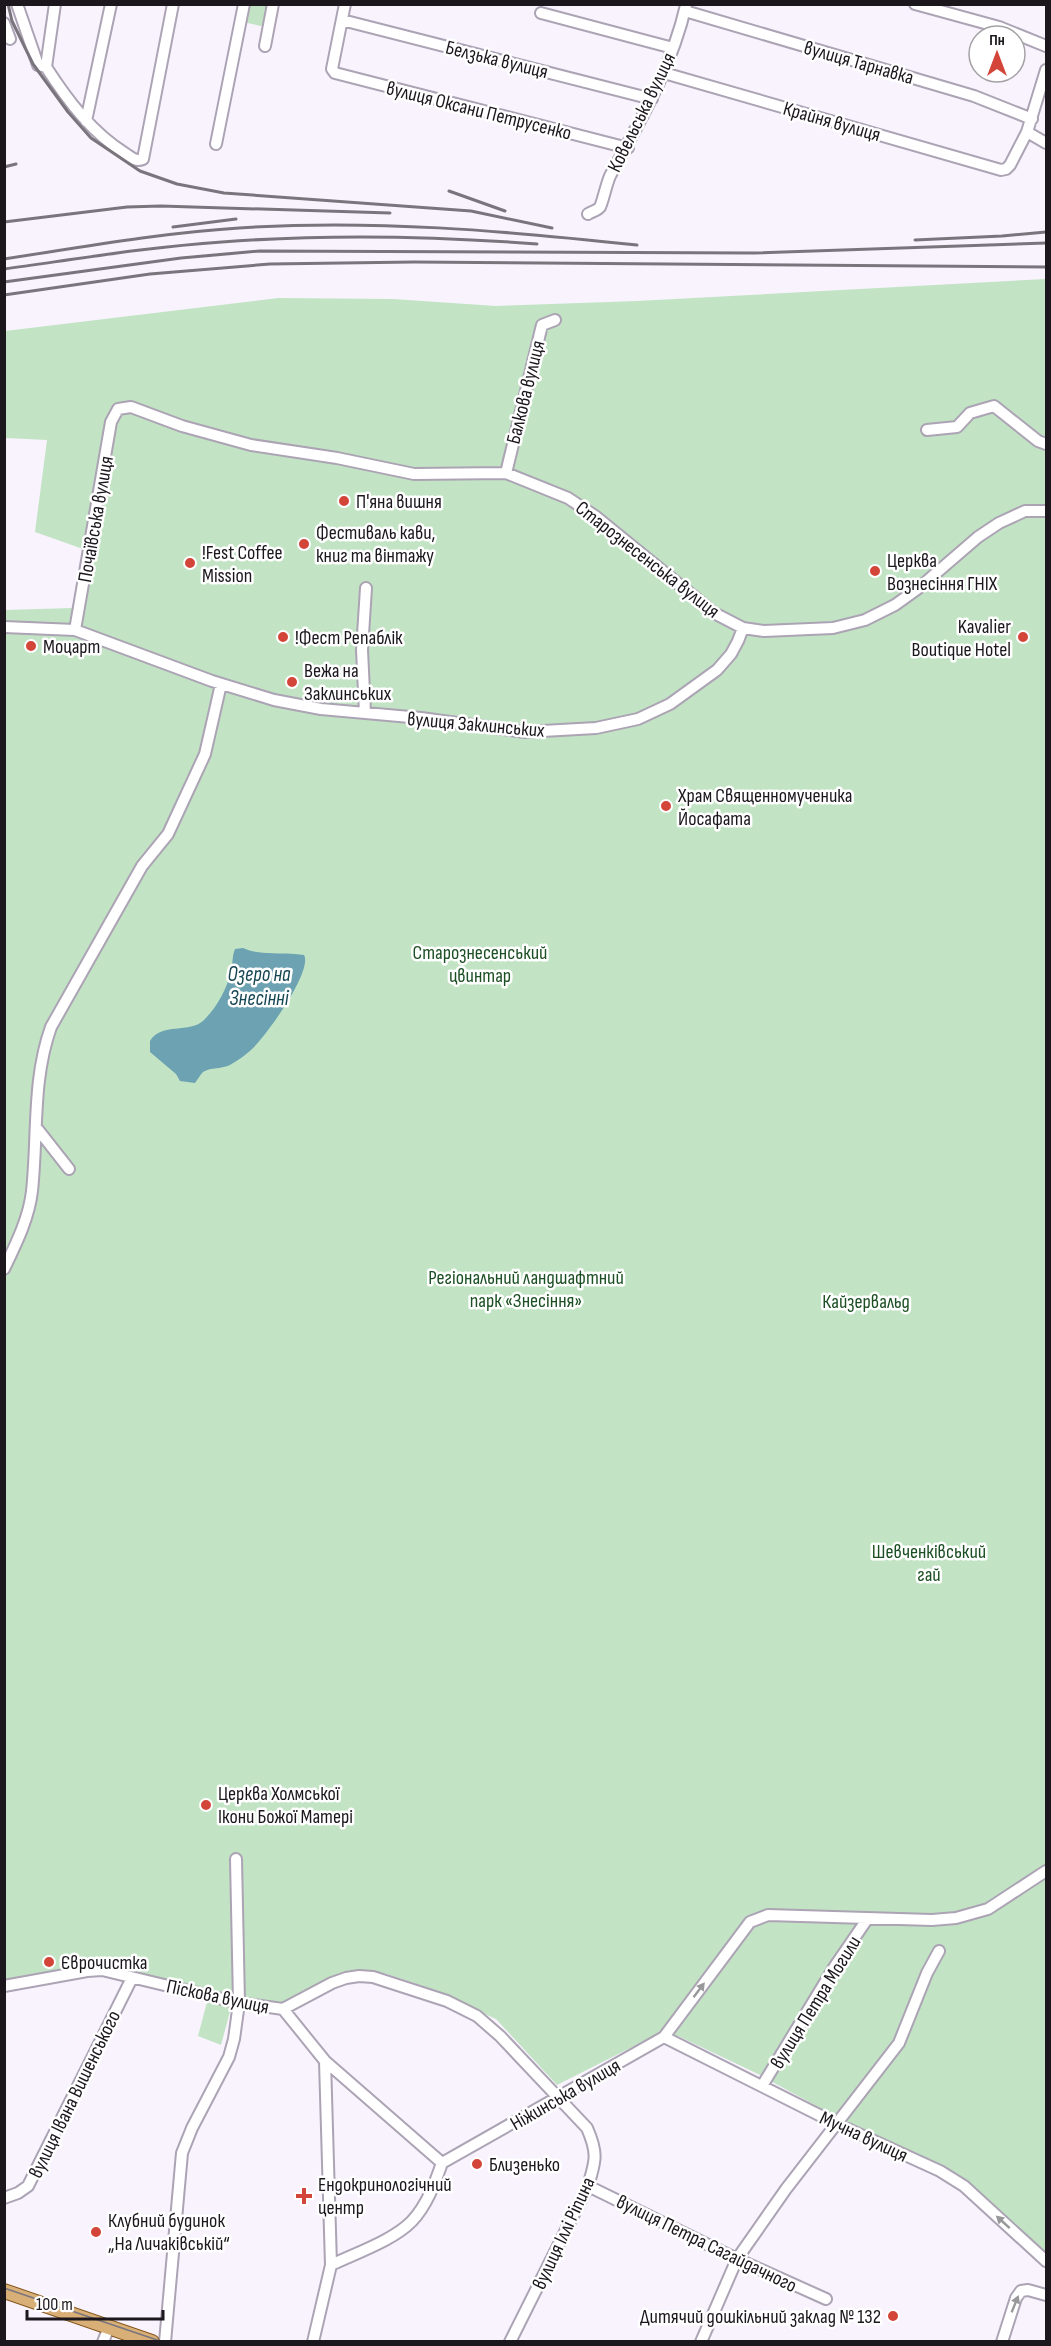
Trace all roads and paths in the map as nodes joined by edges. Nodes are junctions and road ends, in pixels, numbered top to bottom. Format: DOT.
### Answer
graph roads {
  1 [pos="17,4"];
  2 [pos="55,4"];
  3 [pos="111,4"];
  4 [pos="174,4"];
  5 [pos="244,4"];
  6 [pos="273,4"];
  7 [pos="345,4"];
  8 [pos="915,4"];
  9 [pos="686,8"];
  10 [pos="541,13"];
  11 [pos="342,20"];
  12 [pos="4,23"];
  13 [pos="10,39"];
  14 [pos="264,46"];
  15 [pos="1047,46"];
  16 [pos="673,48"];
  17 [pos="46,67"];
  18 [pos="1047,70"];
  19 [pos="664,73"];
  20 [pos="652,99"];
  21 [pos="1032,119"];
  22 [pos="86,121"];
  23 [pos="1028,132"];
  24 [pos="1047,143"];
  25 [pos="216,144"];
  26 [pos="628,147"];
  27 [pos="588,214"];
  28 [pos="555,320"];
  29 [pos="118,409"];
  30 [pos="927,430"];
  31 [pos="1047,444"];
  32 [pos="506,473"];
  33 [pos="1047,511"];
  34 [pos="366,588"];
  35 [pos="4,627"];
  36 [pos="743,628"];
  37 [pos="75,630"];
  38 [pos="221,684"];
  39 [pos="366,713"];
  40 [pos="36,1126"];
  41 [pos="69,1169"];
  42 [pos="4,1269"];
  43 [pos="236,1859"];
  44 [pos="1047,1871"];
  45 [pos="868,1918"];
  46 [pos="939,1951"];
  47 [pos="132,1978"];
  48 [pos="4,1986"];
  49 [pos="239,2003"];
  50 [pos="283,2009"];
  51 [pos="664,2037"];
  52 [pos="325,2061"];
  53 [pos="762,2086"];
  54 [pos="556,2098"];
  55 [pos="837,2124"];
  56 [pos="442,2163"];
  57 [pos="588,2186"];
  58 [pos="4,2198"];
  59 [pos="737,2259"];
  60 [pos="1047,2261"];
  61 [pos="331,2265"];
  62 [pos="4,2291"];
  63 [pos="1047,2295"];
  64 [pos="826,2299"];
  65 [pos="109,2327"];
  66 [pos="103,2342"];
  67 [pos="152,2342"];
  68 [pos="165,2342"];
  69 [pos="313,2342"];
  70 [pos="510,2342"];
  71 [pos="701,2342"];
  72 [pos="1002,2342"];
  1 -- 17 [label="street"];
  2 -- 17 [label="street"];
  3 -- 22 [label="street"];
  4 -- 22 [label="street"];
  5 -- 25 [label="street"];
  6 -- 14 [label="street"];
  7 -- 11 [label="street"];
  8 -- 15 [label="street"];
  9 -- 16 [label="street, Ковельська вулиця"];
  9 -- 21 [label="street, вулиця Тарнавка"];
  10 -- 16 [label="street"];
  11 -- 20 [label="street, Белзька вулиця"];
  11 -- 26 [label="street, вулиця Оксани Петрусенко"];
  12 -- 13 [label="street"];
  16 -- 19 [label="street, Ковельська вулиця"];
  17 -- 22 [label="street"];
  18 -- 21 [label="street"];
  19 -- 20 [label="street, Ковельська вулиця"];
  19 -- 23 [label="street, Крайня вулиця"];
  20 -- 26 [label="street, Ковельська вулиця"];
  21 -- 23 [label="street"];
  23 -- 24 [label="street"];
  26 -- 27 [label="street, Ковельська вулиця"];
  28 -- 32 [label="street, Балкова вулиця"];
  29 -- 32 [label="street, Старознесенська вулиця"];
  29 -- 37 [label="street, Почаївська вулиця"];
  30 -- 31 [label="street"];
  32 -- 36 [label="street, Старознесенська вулиця"];
  33 -- 36 [label="street, Старознесенська вулиця"];
  34 -- 39 [label="street"];
  35 -- 37 [label="street, вулиця Заклинських"];
  36 -- 39 [label="street, вулиця Заклинських"];
  37 -- 38 [label="street, вулиця Заклинських"];
  38 -- 39 [label="street, вулиця Заклинських"];
  38 -- 40 [label="street"];
  40 -- 41 [label="street"];
  40 -- 42 [label="street"];
  43 -- 49 [label="street"];
  44 -- 45 [label="street, Ніжинська вулиця"];
  51 -- 45 [label="street, Ніжинська вулиця, one-way"];
  45 -- 53 [label="street, вулиця Петра Могили"];
  46 -- 55 [label="street"];
  47 -- 48 [label="street, Піскова вулиця"];
  47 -- 49 [label="street, Піскова вулиця"];
  47 -- 58 [label="street, вулиця Івана Вишенського"];
  49 -- 50 [label="street, Піскова вулиця"];
  49 -- 68 [label="street"];
  50 -- 52 [label="street, Піскова вулиця"];
  50 -- 54 [label="street, вулиця Іллі Ріпина"];
  51 -- 53 [label="street, Мучна вулиця"];
  51 -- 54 [label="street, Ніжинська вулиця"];
  52 -- 56 [label="street, Піскова вулиця"];
  52 -- 61 [label="street"];
  53 -- 55 [label="street, Мучна вулиця"];
  54 -- 56 [label="street, Ніжинська вулиця"];
  54 -- 57 [label="street, вулиця Іллі Ріпина"];
  55 -- 59 [label="street"];
  60 -- 55 [label="street, Мучна вулиця, one-way"];
  56 -- 61 [label="street"];
  57 -- 59 [label="street, вулиця Петра Сагайдачного"];
  57 -- 70 [label="street, вулиця Іллі Ріпина"];
  59 -- 64 [label="street, вулиця Петра Сагайдачного"];
  59 -- 71 [label="street"];
  61 -- 69 [label="street"];
  62 -- 65 [label="main road"];
  72 -- 63 [label="street, one-way"];
  65 -- 66 [label="street"];
  65 -- 67 [label="main road"];
}
